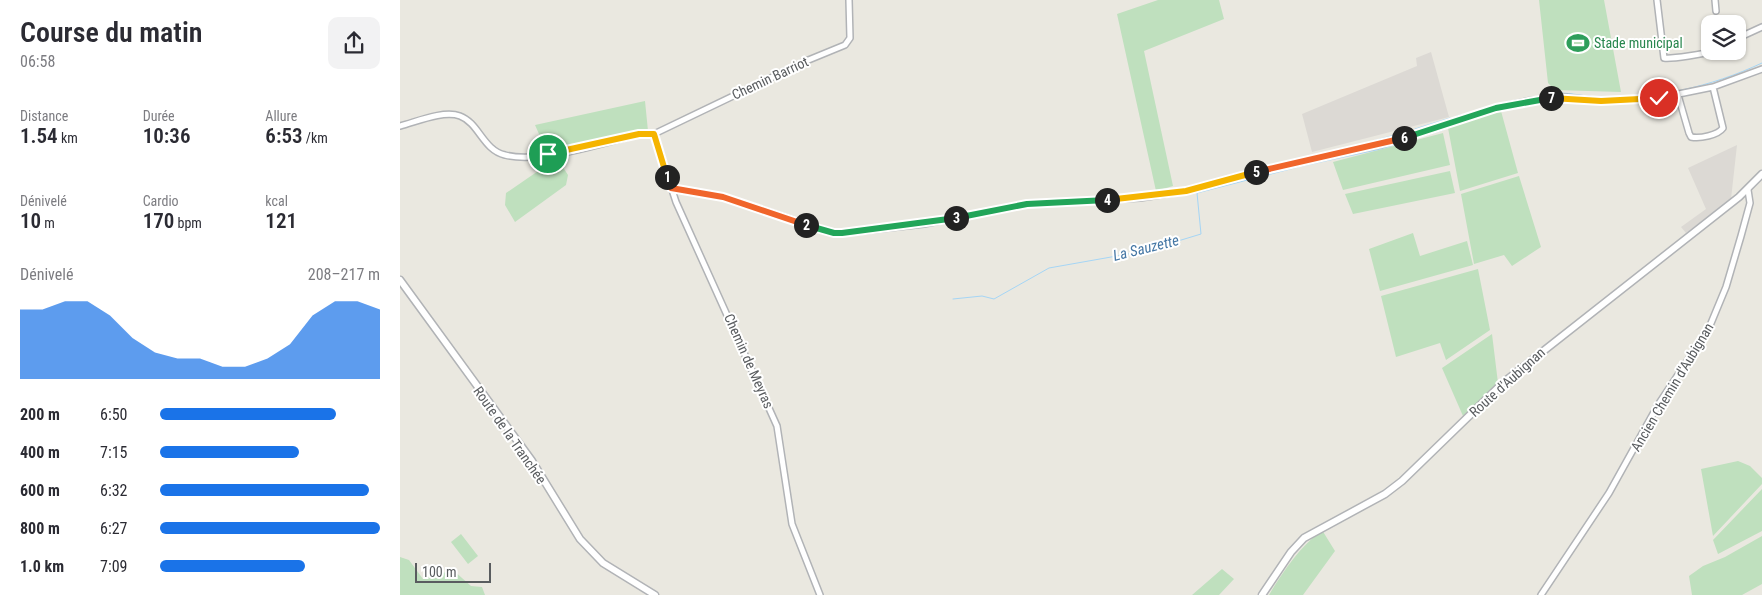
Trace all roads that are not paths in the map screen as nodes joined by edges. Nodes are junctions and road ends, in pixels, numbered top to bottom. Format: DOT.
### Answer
graph roads {
  1 [pos="849,0"];
  2 [pos="1657,0"];
  3 [pos="1715,0"];
  4 [pos="1716,11"];
  5 [pos="1762,27"];
  6 [pos="1746,34"];
  7 [pos="1701,54"];
  8 [pos="1762,69"];
  9 [pos="1713,87"];
  10 [pos="1678,95"];
  11 [pos="400,126"];
  12 [pos="654,134"];
  13 [pos="1762,174"];
  14 [pos="671,188"];
  15 [pos="1748,190"];
  16 [pos="400,280"];
  17 [pos="655,595"];
  18 [pos="820,595"];
  19 [pos="1262,595"];
  20 [pos="1541,595"];
  1 -- 12 [label="street, Chemin Barriot"];
  2 -- 7 [label="street"];
  3 -- 4 [label="street"];
  5 -- 6 [label="street"];
  8 -- 9 [label="street"];
  9 -- 10 [label="street"];
  9 -- 10 [label="street"];
  10 -- 14 [label="street"];
  11 -- 12 [label="street"];
  12 -- 14 [label="street, Chemin de Meyras"];
  13 -- 15 [label="street, Route d'Aubignan"];
  14 -- 18 [label="street, Chemin de Meyras"];
  15 -- 19 [label="street, Route d'Aubignan"];
  15 -- 20 [label="street, Ancien Chemin d'Aubignan"];
  16 -- 17 [label="street, Route de la Tranchée"];
}
